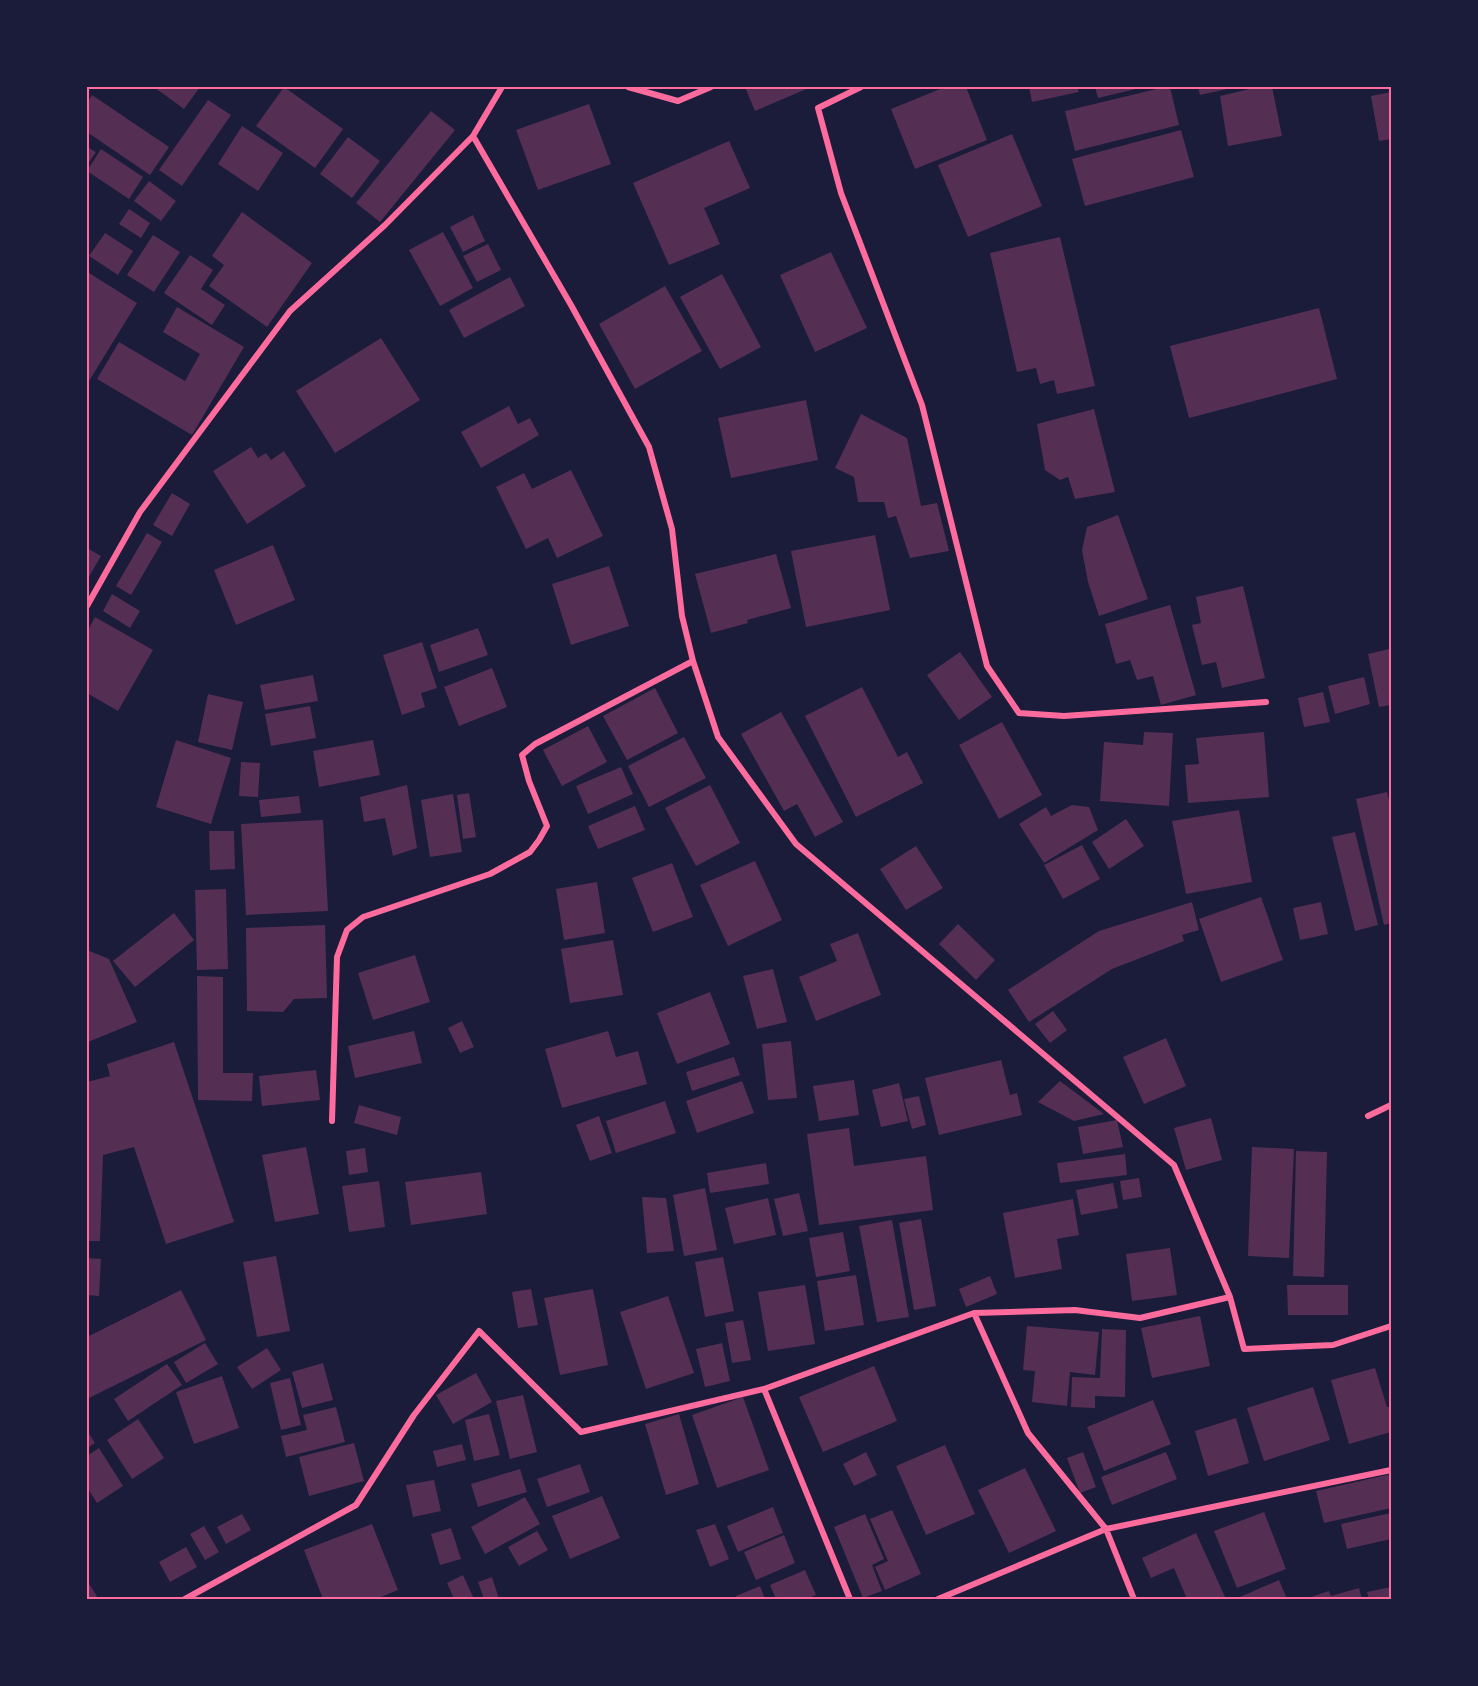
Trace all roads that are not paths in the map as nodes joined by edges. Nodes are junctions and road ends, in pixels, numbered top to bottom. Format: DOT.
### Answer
graph roads {
  1 [pos="502,87"];
  2 [pos="628,87"];
  3 [pos="711,87"];
  4 [pos="861,87"];
  5 [pos="473,136"];
  6 [pos="87,606"];
  7 [pos="693,661"];
  8 [pos="1266,702"];
  9 [pos="1391,1105"];
  10 [pos="1368,1116"];
  11 [pos="332,1121"];
  12 [pos="1230,1297"];
  13 [pos="974,1313"];
  14 [pos="1391,1326"];
  15 [pos="764,1389"];
  16 [pos="1391,1470"];
  17 [pos="1106,1529"];
  18 [pos="185,1599"];
  19 [pos="850,1599"];
  20 [pos="938,1599"];
  21 [pos="1134,1599"];
  1 -- 5 [label="street"];
  2 -- 3 [label="street"];
  4 -- 8 [label="street"];
  5 -- 6 [label="street"];
  5 -- 7 [label="street"];
  7 -- 11 [label="street"];
  7 -- 12 [label="street"];
  9 -- 10 [label="street"];
  12 -- 13 [label="street"];
  12 -- 14 [label="street"];
  13 -- 15 [label="street"];
  13 -- 17 [label="street"];
  15 -- 18 [label="street"];
  15 -- 19 [label="street"];
  16 -- 17 [label="street"];
  17 -- 20 [label="street"];
  17 -- 21 [label="street"];
}
